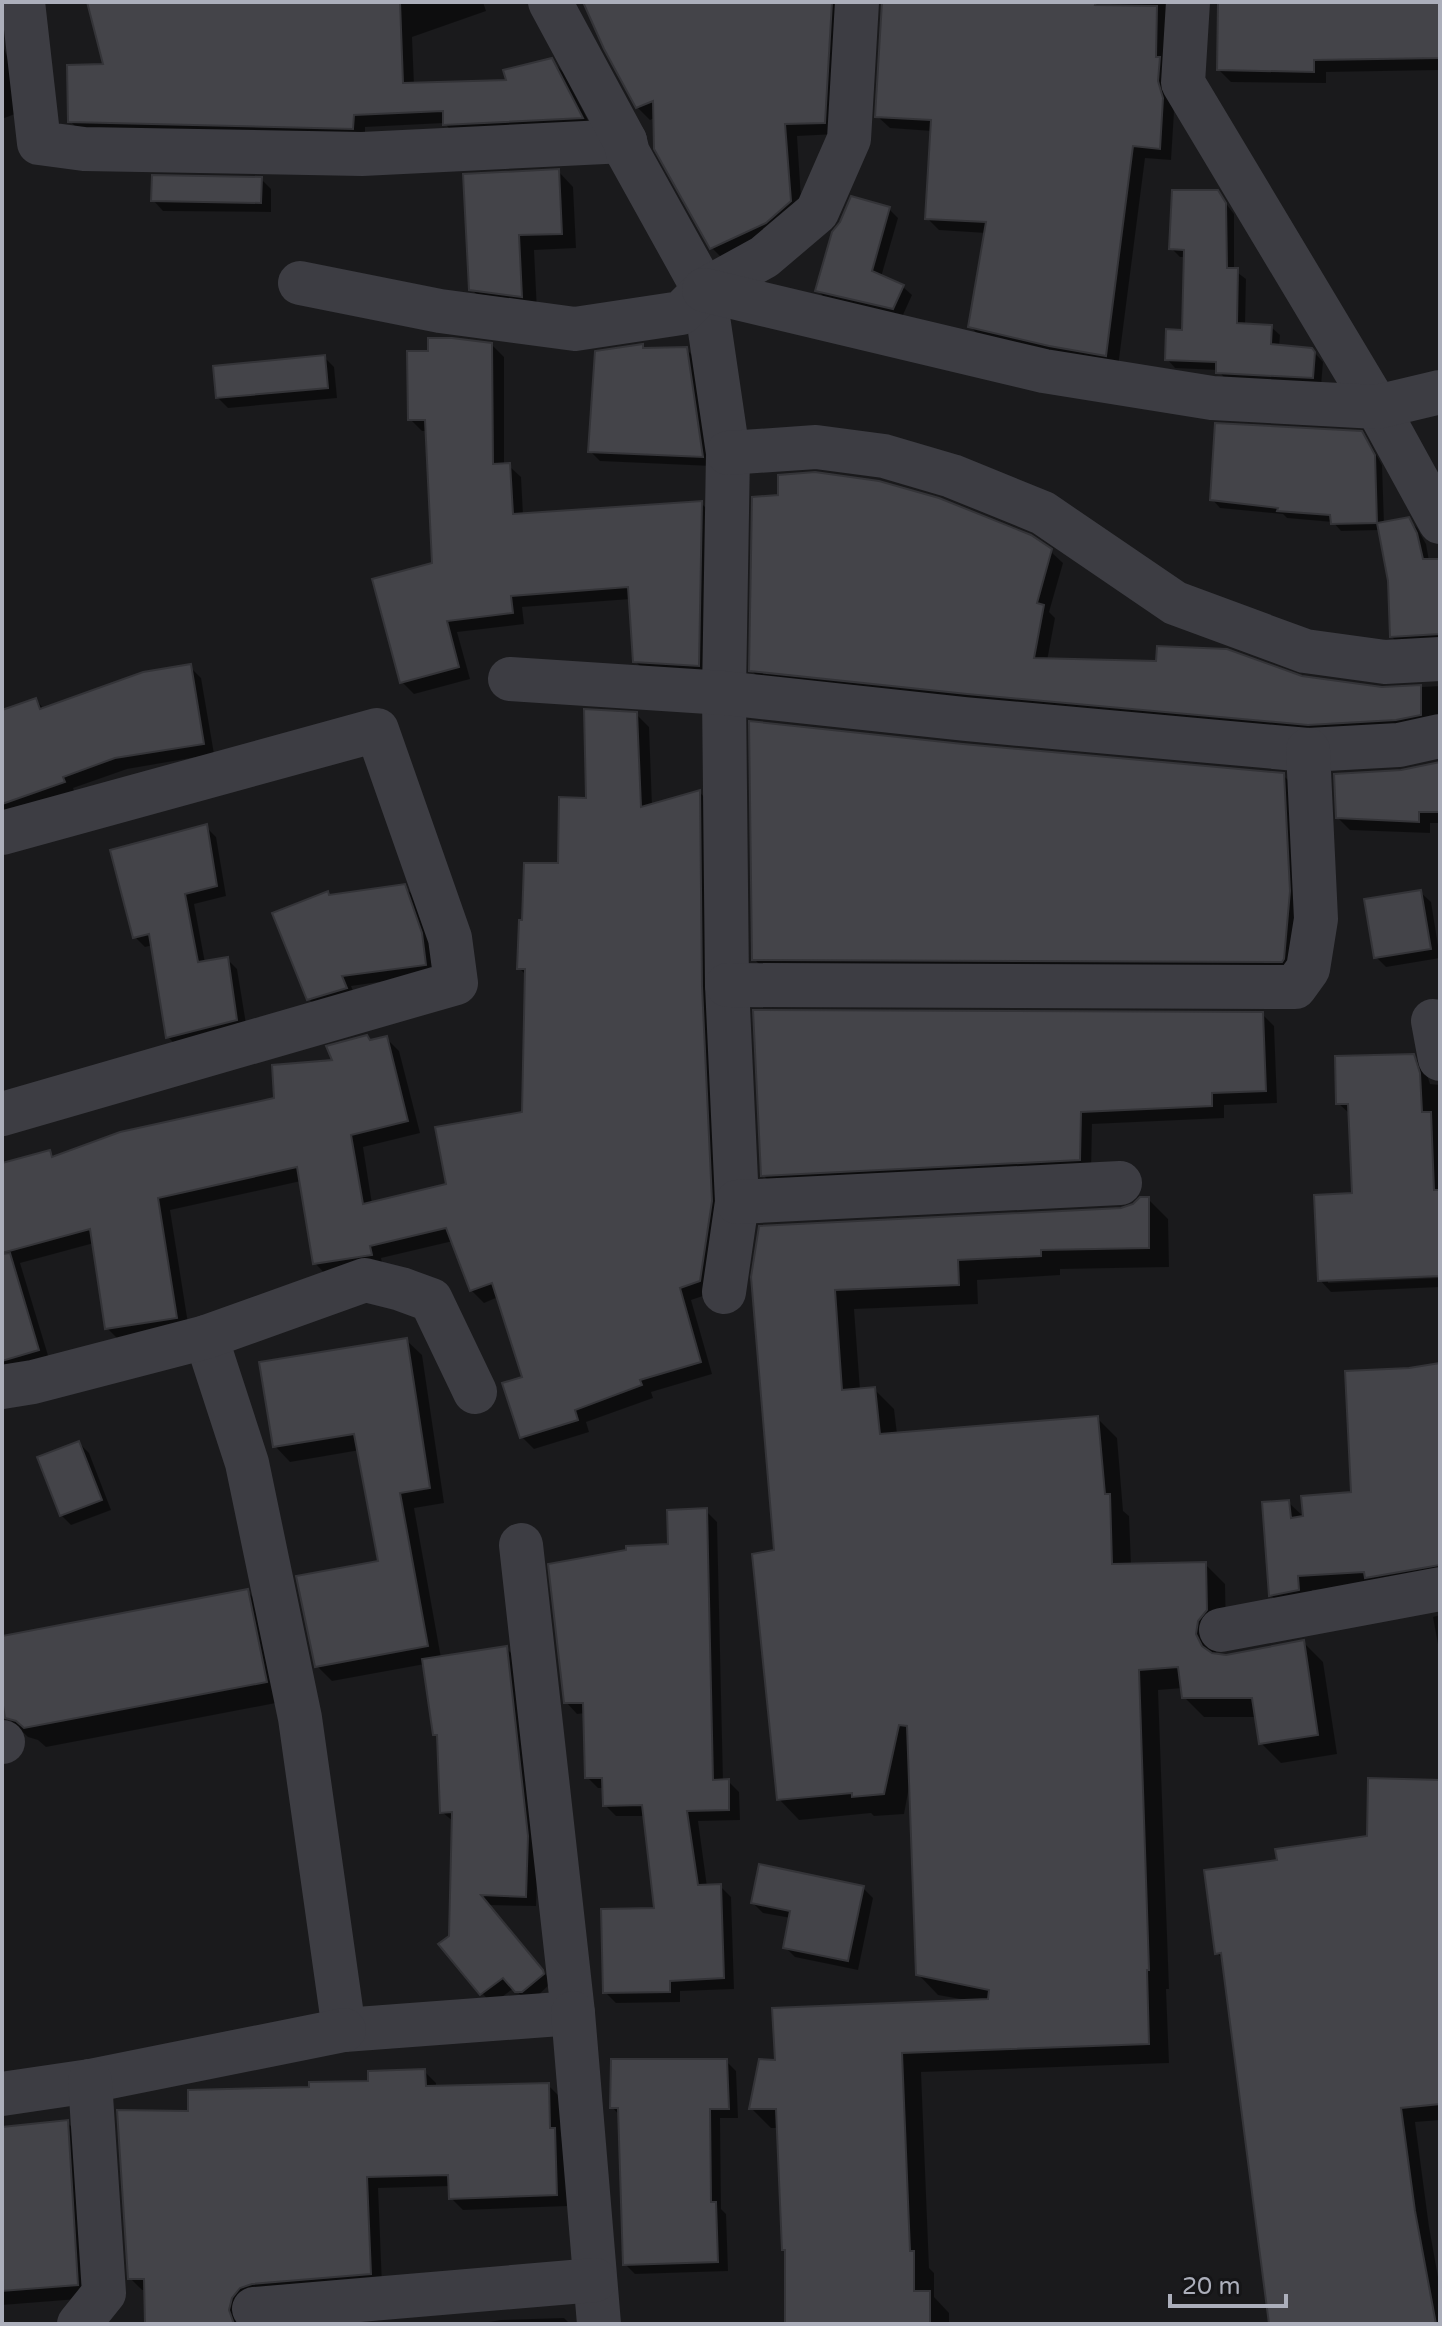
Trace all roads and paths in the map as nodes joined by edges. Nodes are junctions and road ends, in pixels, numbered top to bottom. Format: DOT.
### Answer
graph roads {
  1 [pos="23,2"];
  2 [pos="550,2"];
  3 [pos="857,2"];
  4 [pos="1188,2"];
  5 [pos="625,141"];
  6 [pos="300,283"];
  7 [pos="704,290"];
  8 [pos="1440,392"];
  9 [pos="1377,407"];
  10 [pos="728,453"];
  11 [pos="1440,522"];
  12 [pos="1440,659"];
  13 [pos="510,679"];
  14 [pos="724,693"];
  15 [pos="1440,736"];
  16 [pos="1308,750"];
  17 [pos="2,833"];
  18 [pos="727,985"];
  19 [pos="2,1114"];
  20 [pos="1120,1183"];
  21 [pos="737,1202"];
  22 [pos="724,1292"];
  23 [pos="206,1337"];
  24 [pos="2,1387"];
  25 [pos="475,1392"];
  26 [pos="521,1545"];
  27 [pos="1440,1589"];
  28 [pos="1221,1630"];
  29 [pos="573,2013"];
  30 [pos="344,2030"];
  31 [pos="90,2081"];
  32 [pos="2,2094"];
  33 [pos="595,2280"];
  34 [pos="254,2309"];
  35 [pos="79,2324"];
  36 [pos="599,2324"];
  1 -- 5 [label="street"];
  2 -- 5 [label="street"];
  3 -- 7 [label="street"];
  4 -- 9 [label="street"];
  5 -- 7 [label="street"];
  6 -- 7 [label="street"];
  7 -- 9 [label="street"];
  7 -- 10 [label="street"];
  8 -- 9 [label="street"];
  9 -- 11 [label="street"];
  10 -- 12 [label="street"];
  10 -- 14 [label="street"];
  13 -- 14 [label="street"];
  14 -- 16 [label="street"];
  14 -- 18 [label="street"];
  15 -- 16 [label="street"];
  16 -- 18 [label="street"];
  17 -- 19 [label="street"];
  18 -- 21 [label="street"];
  20 -- 21 [label="street"];
  21 -- 22 [label="street"];
  23 -- 24 [label="street"];
  23 -- 25 [label="street"];
  23 -- 30 [label="street"];
  26 -- 29 [label="street"];
  27 -- 28 [label="street"];
  29 -- 30 [label="street"];
  29 -- 33 [label="street"];
  30 -- 31 [label="street"];
  31 -- 32 [label="street"];
  31 -- 35 [label="street"];
  33 -- 34 [label="street"];
  33 -- 36 [label="street"];
}
